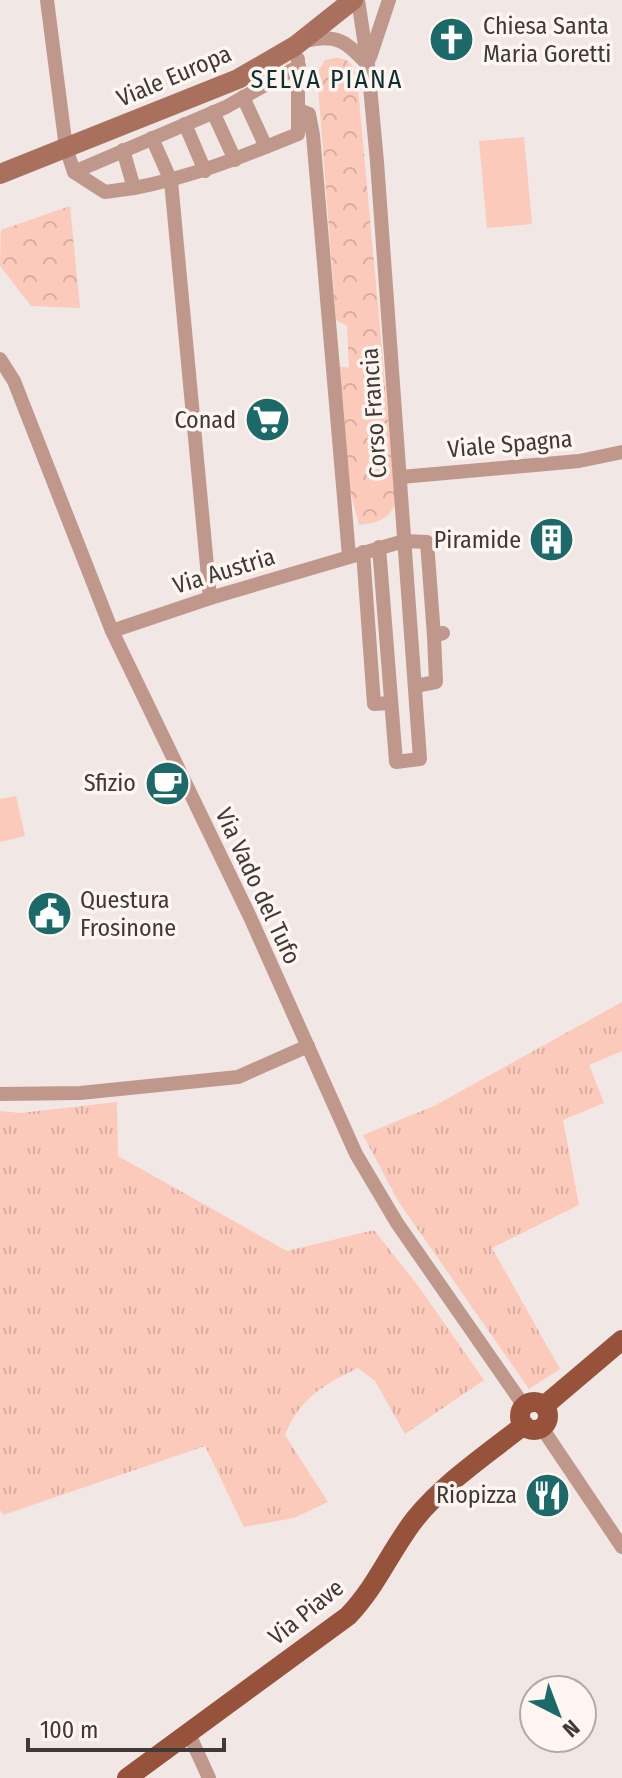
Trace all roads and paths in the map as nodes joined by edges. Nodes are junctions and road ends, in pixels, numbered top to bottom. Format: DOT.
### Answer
graph roads {
  1 [pos="47,0"];
  2 [pos="356,0"];
  3 [pos="389,0"];
  4 [pos="298,44"];
  5 [pos="368,65"];
  6 [pos="299,66"];
  7 [pos="243,97"];
  8 [pos="299,110"];
  9 [pos="213,112"];
  10 [pos="185,124"];
  11 [pos="152,138"];
  12 [pos="266,147"];
  13 [pos="66,148"];
  14 [pos="123,150"];
  15 [pos="235,160"];
  16 [pos="205,171"];
  17 [pos="74,172"];
  18 [pos="0,174"];
  19 [pos="171,181"];
  20 [pos="134,188"];
  21 [pos="0,359"];
  22 [pos="622,452"];
  23 [pos="401,477"];
  24 [pos="404,541"];
  25 [pos="379,547"];
  26 [pos="356,554"];
  27 [pos="210,598"];
  28 [pos="112,631"];
  29 [pos="415,686"];
  30 [pos="391,703"];
  31 [pos="308,1046"];
  32 [pos="0,1094"];
  33 [pos="622,1340"];
  34 [pos="534,1416"];
  35 [pos="621,1543"];
  36 [pos="188,1732"];
  37 [pos="127,1778"];
  38 [pos="209,1778"];
  1 -- 13 [label="street"];
  2 -- 4 [label="street, Viale Europa"];
  2 -- 5 [label="street, Corso Francia"];
  3 -- 5 [label="street"];
  4 -- 5 [label="street"];
  4 -- 6 [label="street"];
  4 -- 13 [label="street, Viale Europa"];
  5 -- 23 [label="street, Corso Francia"];
  6 -- 7 [label="street"];
  6 -- 8 [label="street"];
  7 -- 9 [label="street"];
  7 -- 12 [label="street"];
  8 -- 12 [label="street"];
  8 -- 26 [label="street"];
  9 -- 10 [label="street"];
  9 -- 15 [label="street"];
  10 -- 11 [label="street"];
  10 -- 16 [label="street"];
  11 -- 14 [label="street"];
  11 -- 19 [label="street"];
  12 -- 15 [label="street"];
  13 -- 17 [label="street"];
  13 -- 18 [label="street, Viale Europa"];
  14 -- 17 [label="street"];
  14 -- 20 [label="street"];
  15 -- 16 [label="street"];
  16 -- 19 [label="street"];
  17 -- 20 [label="street"];
  19 -- 20 [label="street"];
  19 -- 27 [label="street"];
  21 -- 28 [label="street, Via Vado del Tufo"];
  22 -- 23 [label="street, Viale Spagna"];
  23 -- 24 [label="street, Corso Francia"];
  24 -- 25 [label="street, Via Austria"];
  24 -- 29 [label="street, Corso Francia"];
  24 -- 29 [label="street"];
  25 -- 26 [label="street, Via Austria"];
  25 -- 30 [label="street"];
  26 -- 27 [label="street, Via Austria"];
  26 -- 30 [label="street"];
  27 -- 28 [label="street, Via Austria"];
  28 -- 31 [label="street, Via Vado del Tufo"];
  29 -- 30 [label="street, Corso Francia"];
  31 -- 32 [label="street"];
  31 -- 34 [label="street, Via Vado del Tufo"];
  33 -- 34 [label="main road, Via Piave"];
  34 -- 35 [label="street, Via Vado del Tufo"];
  34 -- 36 [label="main road, Via Piave"];
  36 -- 37 [label="main road, Via Piave"];
  36 -- 38 [label="street"];
}
